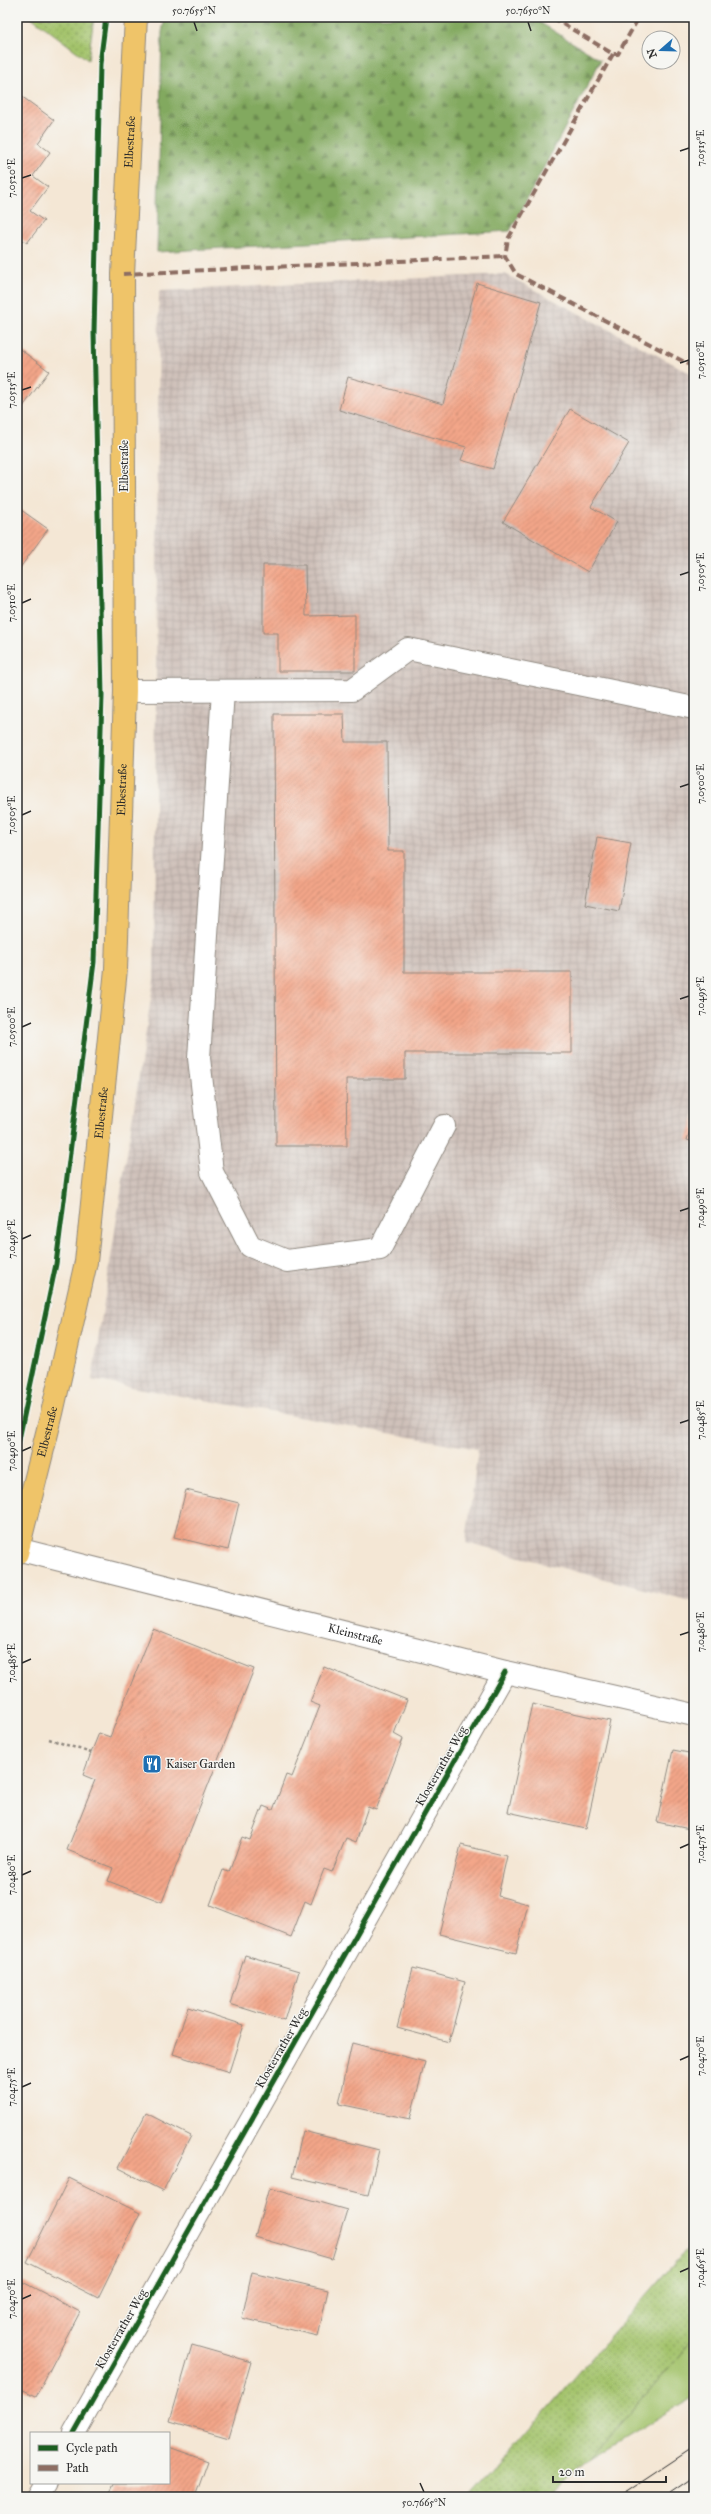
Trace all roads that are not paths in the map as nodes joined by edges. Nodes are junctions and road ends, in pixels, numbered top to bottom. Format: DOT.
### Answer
graph roads {
  1 [pos="136,17"];
  2 [pos="223,691"];
  3 [pos="125,692"];
  4 [pos="694,708"];
  5 [pos="444,1126"];
  6 [pos="17,1551"];
  7 [pos="505,1672"];
  8 [pos="694,1715"];
  9 [pos="75,2432"];
  10 [pos="44,2484"];
  11 [pos="37,2497"];
  1 -- 3 [label="main road, Elbestraße"];
  2 -- 3 [label="street"];
  2 -- 4 [label="street"];
  2 -- 5 [label="street"];
  3 -- 6 [label="main road, Elbestraße"];
  6 -- 7 [label="street, Kleinstraße"];
  7 -- 8 [label="street, Kleinstraße"];
  7 -- 9 [label="street, Klosterrather Weg"];
  10 -- 11 [label="street"];
}
